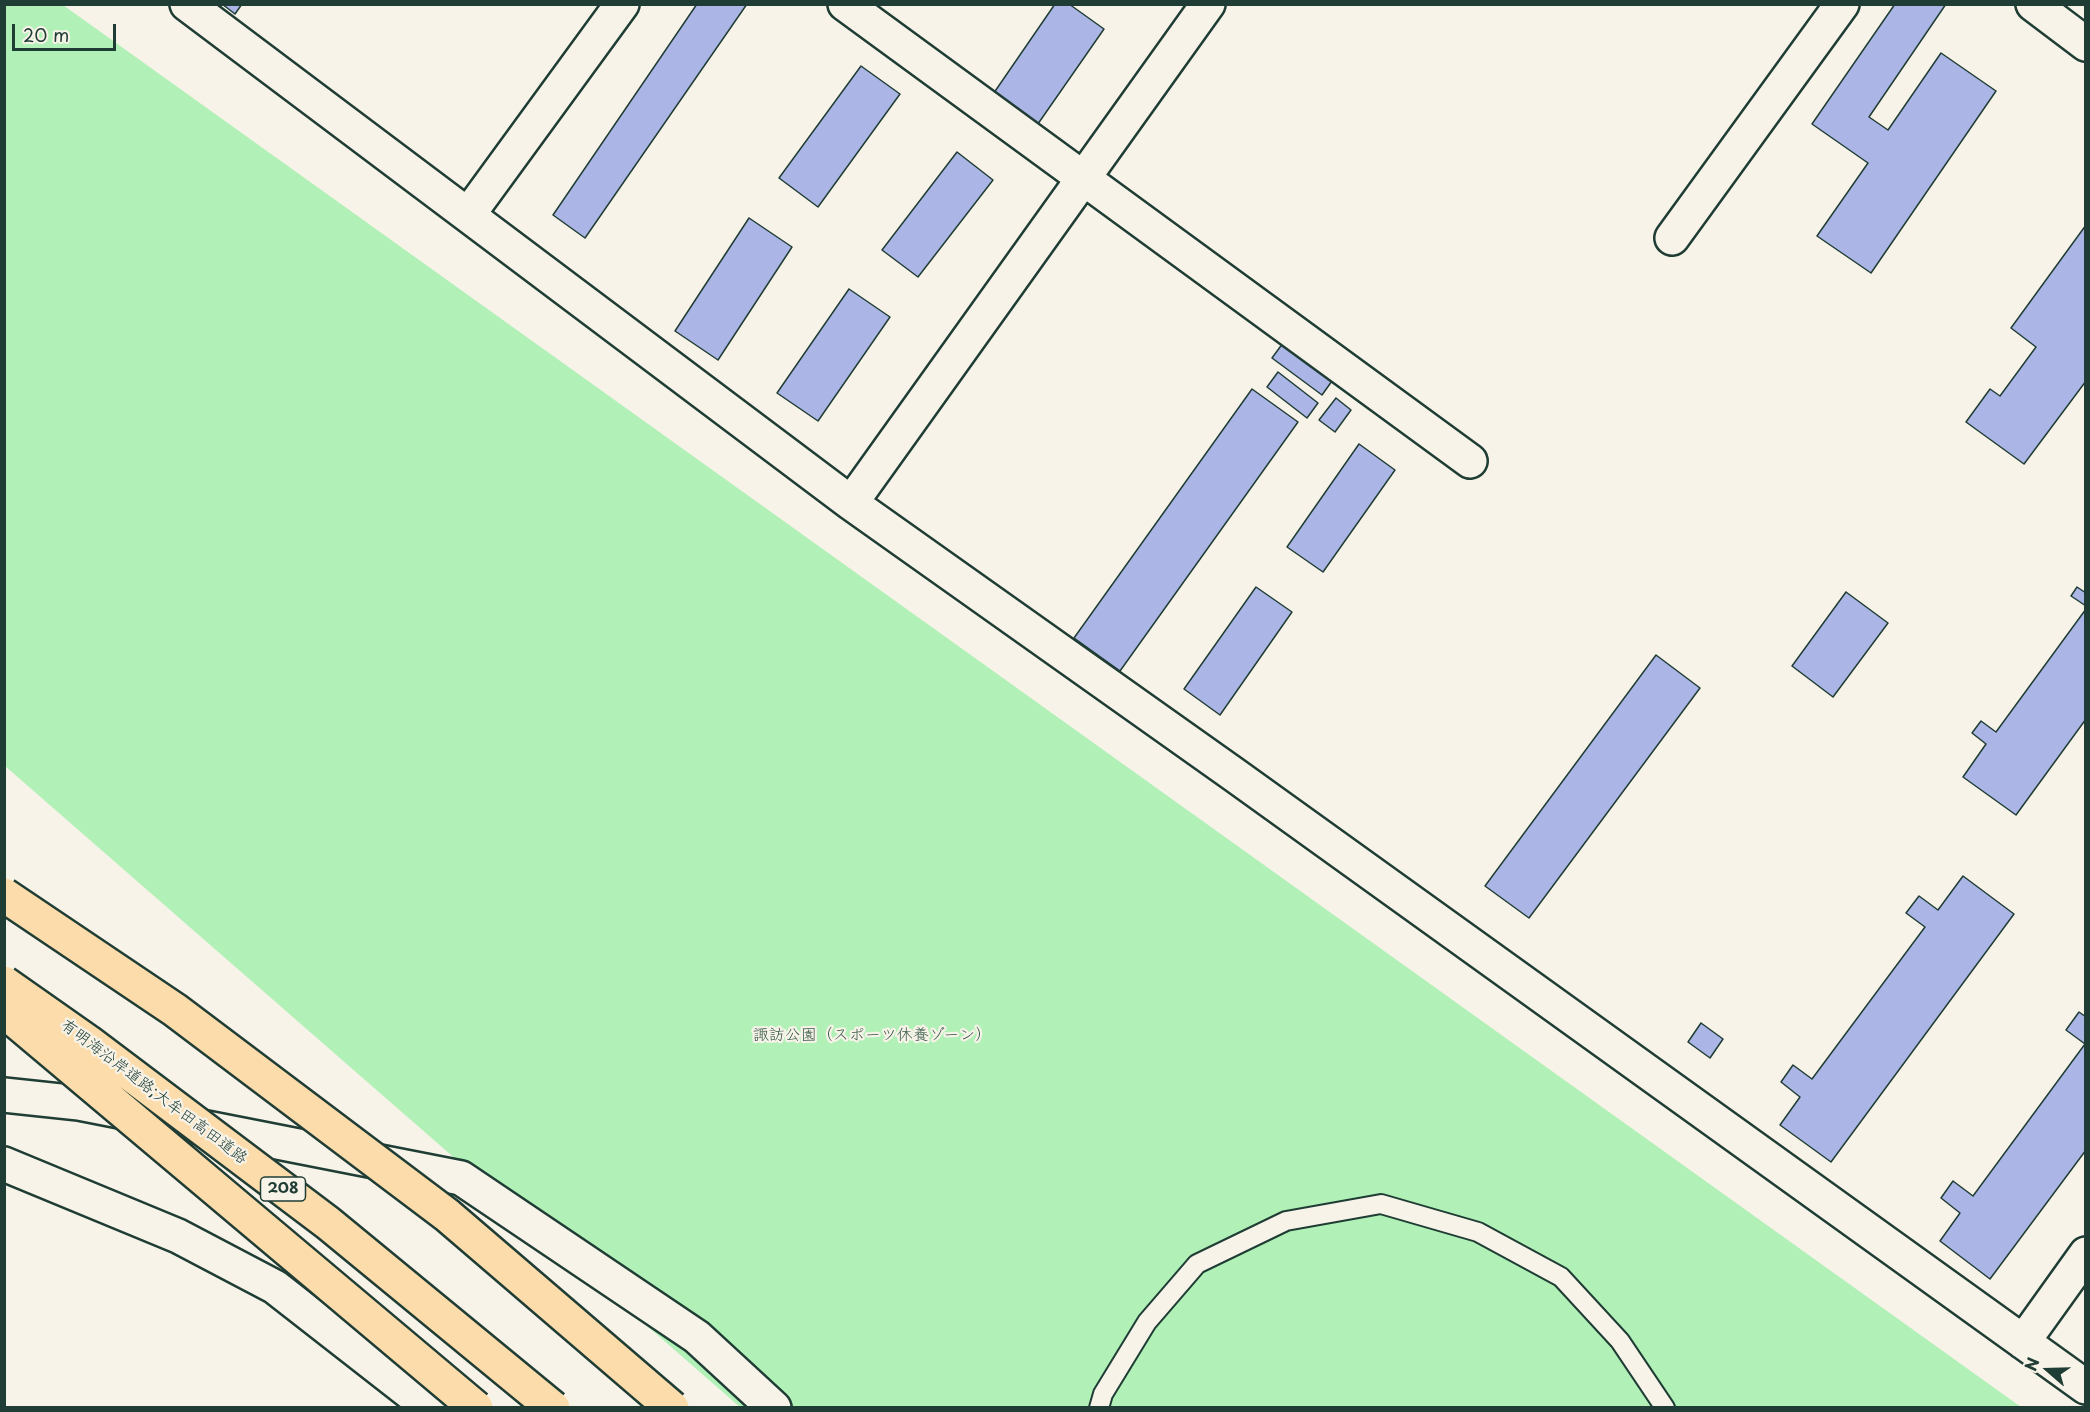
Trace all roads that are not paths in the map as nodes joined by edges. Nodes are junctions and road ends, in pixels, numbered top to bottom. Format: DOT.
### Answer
graph roads {
  1 [pos="188,4"];
  2 [pos="622,4"];
  3 [pos="845,4"];
  4 [pos="1208,4"];
  5 [pos="1842,4"];
  6 [pos="2033,4"];
  7 [pos="2085,44"];
  8 [pos="1082,178"];
  9 [pos="468,215"];
  10 [pos="1672,238"];
  11 [pos="1470,461"];
  12 [pos="850,503"];
  13 [pos="4,895"];
  14 [pos="4,983"];
  15 [pos="4,1011"];
  16 [pos="4,1095"];
  17 [pos="4,1164"];
  18 [pos="2085,1254"];
  19 [pos="2024,1342"];
  20 [pos="2085,1387"];
  21 [pos="430,1407"];
  22 [pos="476,1407"];
  23 [pos="554,1407"];
  24 [pos="672,1407"];
  25 [pos="774,1407"];
  26 [pos="1100,1407"];
  27 [pos="1665,1407"];
  1 -- 9 [label="street"];
  2 -- 9 [label="street"];
  3 -- 8 [label="street"];
  4 -- 8 [label="street"];
  5 -- 10 [label="street"];
  6 -- 7 [label="street"];
  8 -- 11 [label="street"];
  8 -- 12 [label="street"];
  9 -- 12 [label="street"];
  12 -- 19 [label="street"];
  13 -- 24 [label="highway, bridge"];
  14 -- 23 [label="highway, 有明海沿岸道路;大牟田高田道路 / 208, bridge"];
  15 -- 22 [label="highway, bridge"];
  16 -- 25 [label="street"];
  17 -- 21 [label="street"];
  18 -- 19 [label="street"];
  19 -- 20 [label="street"];
  26 -- 27 [label="lane"];
}
